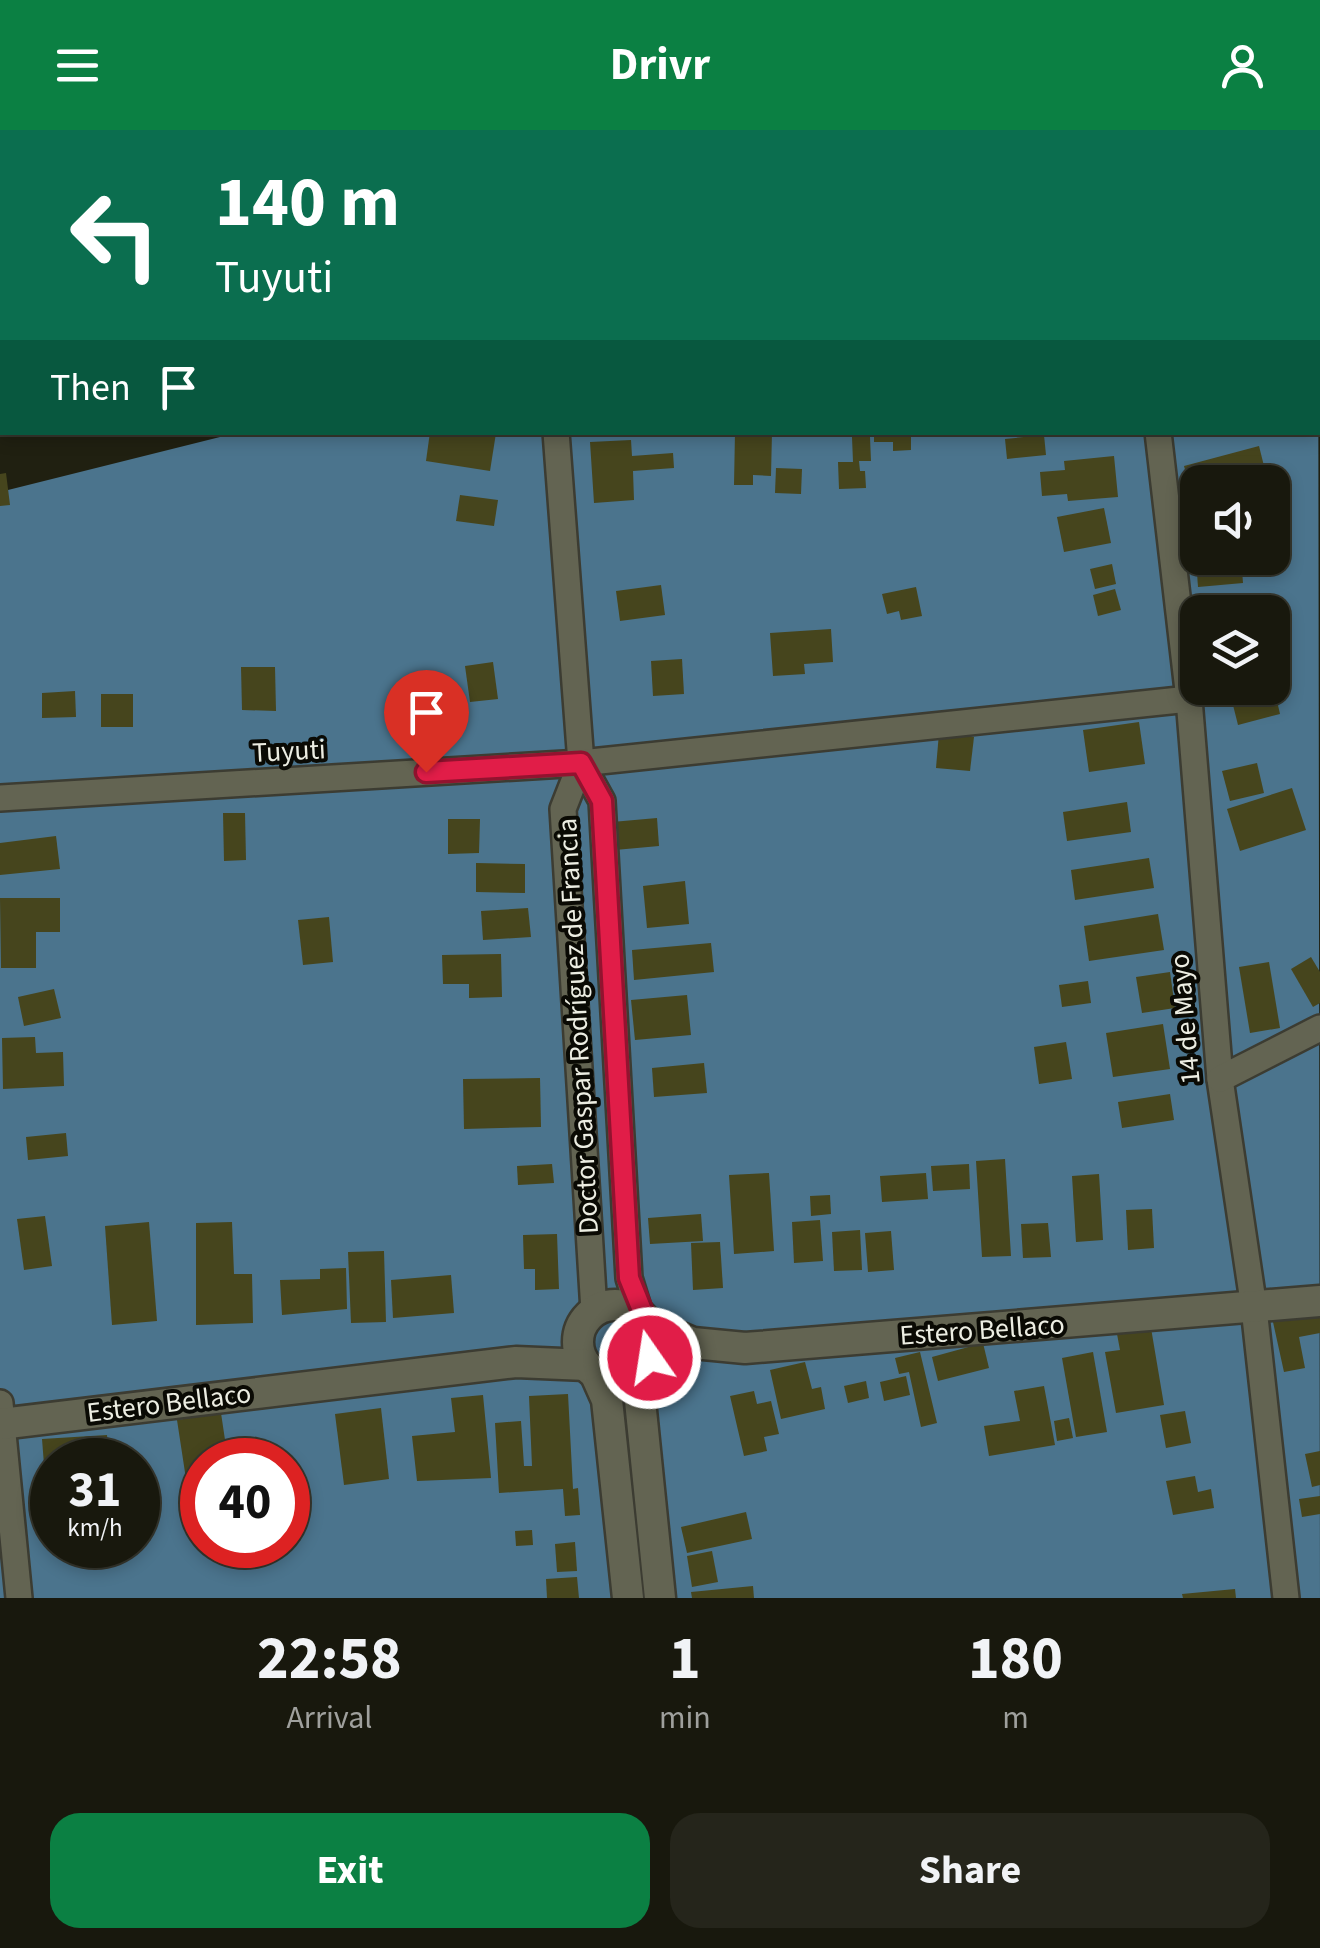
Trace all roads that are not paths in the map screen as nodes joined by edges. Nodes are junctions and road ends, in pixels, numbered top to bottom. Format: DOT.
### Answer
graph roads {
  1 [pos="556,435"];
  2 [pos="1158,435"];
  3 [pos="1180,621"];
  4 [pos="1180,699"];
  5 [pos="1190,705"];
  6 [pos="581,763"];
  7 [pos="0,798"];
  8 [pos="1320,1028"];
  9 [pos="1220,1079"];
  10 [pos="1320,1300"];
  11 [pos="1254,1308"];
  12 [pos="590,1316"];
  13 [pos="644,1319"];
  14 [pos="693,1343"];
  15 [pos="516,1362"];
  16 [pos="643,1364"];
  17 [pos="590,1369"];
  18 [pos="1,1417"];
  19 [pos="19,1598"];
  20 [pos="628,1598"];
  21 [pos="660,1598"];
  22 [pos="1286,1598"];
  1 -- 6 [label="street"];
  2 -- 3 [label="street, 14 de Mayo"];
  4 -- 6 [label="street, Tuyuti"];
  5 -- 9 [label="street, 14 de Mayo"];
  6 -- 7 [label="street, Tuyuti"];
  6 -- 12 [label="street, Doctor Gaspar Rodríguez de Francia"];
  6 -- 13 [label="street, Doctor Gaspar Rodríguez de Francia"];
  8 -- 9 [label="street"];
  9 -- 11 [label="street, 14 de Mayo"];
  10 -- 11 [label="street, Estero Bellaco"];
  11 -- 14 [label="street, Estero Bellaco"];
  11 -- 22 [label="street, 14 de Mayo"];
  12 -- 13 [label="street"];
  12 -- 15 [label="street, Estero Bellaco"];
  12 -- 17 [label="street"];
  13 -- 14 [label="street, Estero Bellaco"];
  13 -- 16 [label="street"];
  14 -- 16 [label="street"];
  15 -- 17 [label="street, Estero Bellaco"];
  15 -- 18 [label="street, Estero Bellaco"];
  16 -- 17 [label="street"];
  16 -- 21 [label="street"];
  17 -- 20 [label="street"];
  18 -- 19 [label="street"];
}
